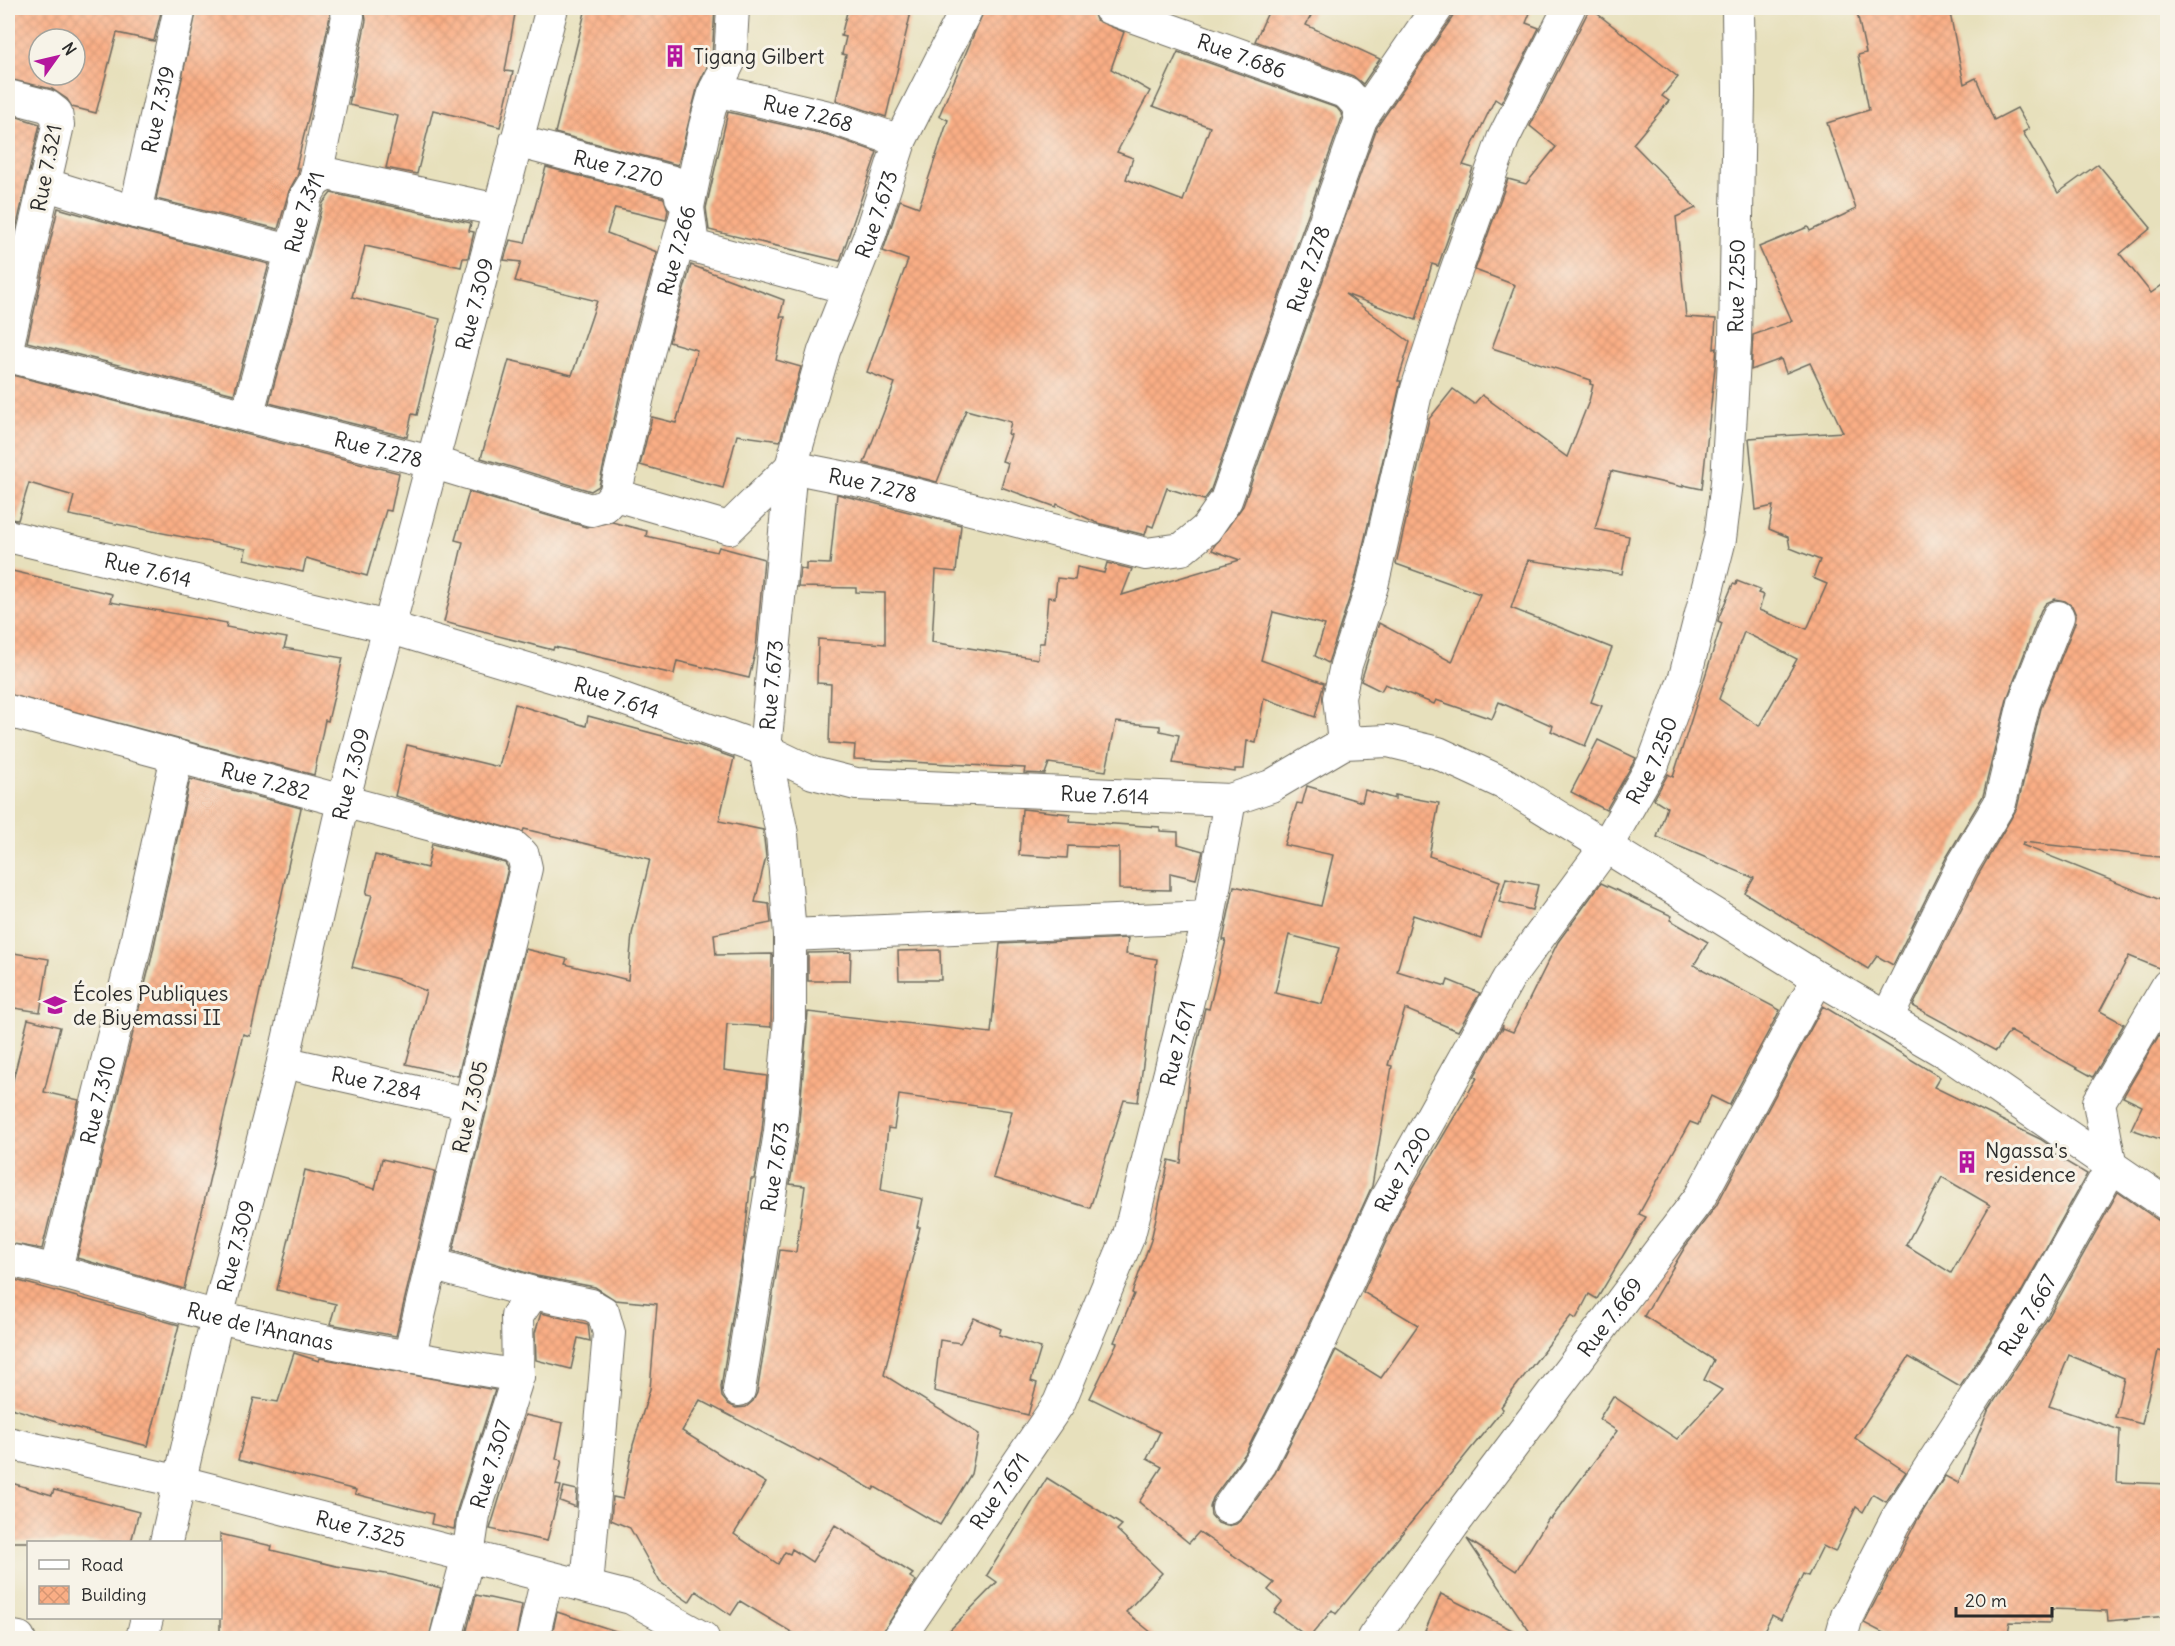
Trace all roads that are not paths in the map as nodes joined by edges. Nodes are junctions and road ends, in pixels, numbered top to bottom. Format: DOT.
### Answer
graph roads {
  1 [pos="180,8"];
  2 [pos="346,8"];
  3 [pos="552,8"];
  4 [pos="733,8"];
  5 [pos="968,8"];
  6 [pos="1109,8"];
  7 [pos="1437,8"];
  8 [pos="1569,8"];
  9 [pos="1738,8"];
  10 [pos="715,90"];
  11 [pos="8,96"];
  12 [pos="1361,119"];
  13 [pos="516,141"];
  14 [pos="900,141"];
  15 [pos="315,180"];
  16 [pos="44,184"];
  17 [pos="688,207"];
  18 [pos="498,210"];
  19 [pos="135,212"];
  20 [pos="291,251"];
  21 [pos="848,288"];
  22 [pos="8,344"];
  23 [pos="8,356"];
  24 [pos="247,416"];
  25 [pos="431,462"];
  26 [pos="791,467"];
  27 [pos="615,495"];
  28 [pos="8,536"];
  29 [pos="2058,617"];
  30 [pos="388,627"];
  31 [pos="8,711"];
  32 [pos="1344,743"];
  33 [pos="765,750"];
  34 [pos="177,756"];
  35 [pos="1230,800"];
  36 [pos="343,802"];
  37 [pos="1607,845"];
  38 [pos="523,855"];
  39 [pos="1209,917"];
  40 [pos="790,935"];
  41 [pos="1818,978"];
  42 [pos="2168,985"];
  43 [pos="1887,1018"];
  44 [pos="283,1062"];
  45 [pos="471,1104"];
  46 [pos="2111,1168"];
  47 [pos="2168,1205"];
  48 [pos="8,1260"];
  49 [pos="432,1264"];
  50 [pos="56,1269"];
  51 [pos="533,1293"];
  52 [pos="217,1317"];
  53 [pos="409,1358"];
  54 [pos="518,1376"];
  55 [pos="739,1390"];
  56 [pos="8,1443"];
  57 [pos="181,1482"];
  58 [pos="1228,1508"];
  59 [pos="166,1541"];
  60 [pos="468,1556"];
  61 [pos="547,1578"];
  62 [pos="587,1586"];
  63 [pos="147,1619"];
  64 [pos="8,1636"];
  65 [pos="19,1638"];
  66 [pos="142,1638"];
  67 [pos="446,1638"];
  68 [pos="533,1638"];
  69 [pos="704,1638"];
  70 [pos="899,1638"];
  71 [pos="1373,1638"];
  72 [pos="1841,1638"];
  1 -- 19 [label="street, Rue 7.319"];
  2 -- 15 [label="street, Rue 7.311"];
  3 -- 13 [label="street, Rue 7.309"];
  4 -- 10 [label="street, Rue 7.266"];
  5 -- 14 [label="street, Rue 7.673"];
  6 -- 12 [label="street, Rue 7.686"];
  7 -- 12 [label="street, Rue 7.278"];
  8 -- 32 [label="street"];
  9 -- 37 [label="street, Rue 7.250"];
  10 -- 14 [label="street, Rue 7.268"];
  10 -- 17 [label="street, Rue 7.266"];
  11 -- 16 [label="street, Rue 7.321"];
  12 -- 26 [label="street, Rue 7.278"];
  13 -- 17 [label="street, Rue 7.270"];
  13 -- 18 [label="street, Rue 7.309"];
  14 -- 21 [label="street, Rue 7.673"];
  15 -- 18 [label="street"];
  15 -- 20 [label="street, Rue 7.311"];
  16 -- 19 [label="street"];
  16 -- 22 [label="street, Rue 7.321"];
  17 -- 21 [label="street, Rue 7.270"];
  17 -- 27 [label="street, Rue 7.266"];
  18 -- 25 [label="street, Rue 7.309"];
  19 -- 20 [label="street"];
  20 -- 24 [label="street, Rue 7.311"];
  21 -- 26 [label="street, Rue 7.673"];
  23 -- 24 [label="street, Rue 7.278"];
  24 -- 25 [label="street, Rue 7.278"];
  25 -- 27 [label="street, Rue 7.278"];
  25 -- 30 [label="street, Rue 7.309"];
  26 -- 27 [label="street"];
  26 -- 33 [label="street, Rue 7.673"];
  28 -- 30 [label="street, Rue 7.614"];
  29 -- 43 [label="street"];
  30 -- 33 [label="street, Rue 7.614"];
  30 -- 36 [label="street, Rue 7.309"];
  31 -- 34 [label="street, Rue 7.282"];
  32 -- 35 [label="street"];
  32 -- 37 [label="street"];
  33 -- 35 [label="street, Rue 7.614"];
  33 -- 40 [label="street, Rue 7.673"];
  34 -- 36 [label="street, Rue 7.282"];
  34 -- 50 [label="street, Rue 7.310"];
  35 -- 39 [label="street, Rue 7.671"];
  36 -- 38 [label="street, Rue 7.282"];
  36 -- 44 [label="street, Rue 7.309"];
  37 -- 41 [label="street"];
  37 -- 58 [label="street, Rue 7.290"];
  38 -- 45 [label="street, Rue 7.305"];
  39 -- 40 [label="street"];
  39 -- 70 [label="street, Rue 7.671"];
  40 -- 55 [label="street, Rue 7.673"];
  41 -- 43 [label="street"];
  41 -- 71 [label="street, Rue 7.669"];
  42 -- 46 [label="street"];
  43 -- 46 [label="street"];
  44 -- 45 [label="street, Rue 7.284"];
  44 -- 52 [label="street, Rue 7.309"];
  45 -- 49 [label="street, Rue 7.305"];
  46 -- 47 [label="street"];
  46 -- 72 [label="street, Rue 7.667"];
  48 -- 50 [label="street, Rue de l'Ananas"];
  49 -- 51 [label="street"];
  49 -- 53 [label="street, Rue 7.305"];
  50 -- 52 [label="street, Rue de l'Ananas"];
  51 -- 54 [label="street, Rue 7.307"];
  51 -- 62 [label="street"];
  52 -- 53 [label="street, Rue de l'Ananas"];
  52 -- 57 [label="street, Rue 7.309"];
  53 -- 54 [label="street, Rue de l'Ananas"];
  54 -- 60 [label="street, Rue 7.307"];
  56 -- 57 [label="street, Rue 7.325"];
  57 -- 59 [label="street, Rue 7.309"];
  57 -- 60 [label="street, Rue 7.325"];
  60 -- 61 [label="street, Rue 7.325"];
  60 -- 67 [label="street, Rue 7.307"];
  61 -- 62 [label="street, Rue 7.325"];
  61 -- 68 [label="street"];
  62 -- 69 [label="street, Rue 7.325"];
  63 -- 66 [label="street"];
  64 -- 65 [label="street"];
}
